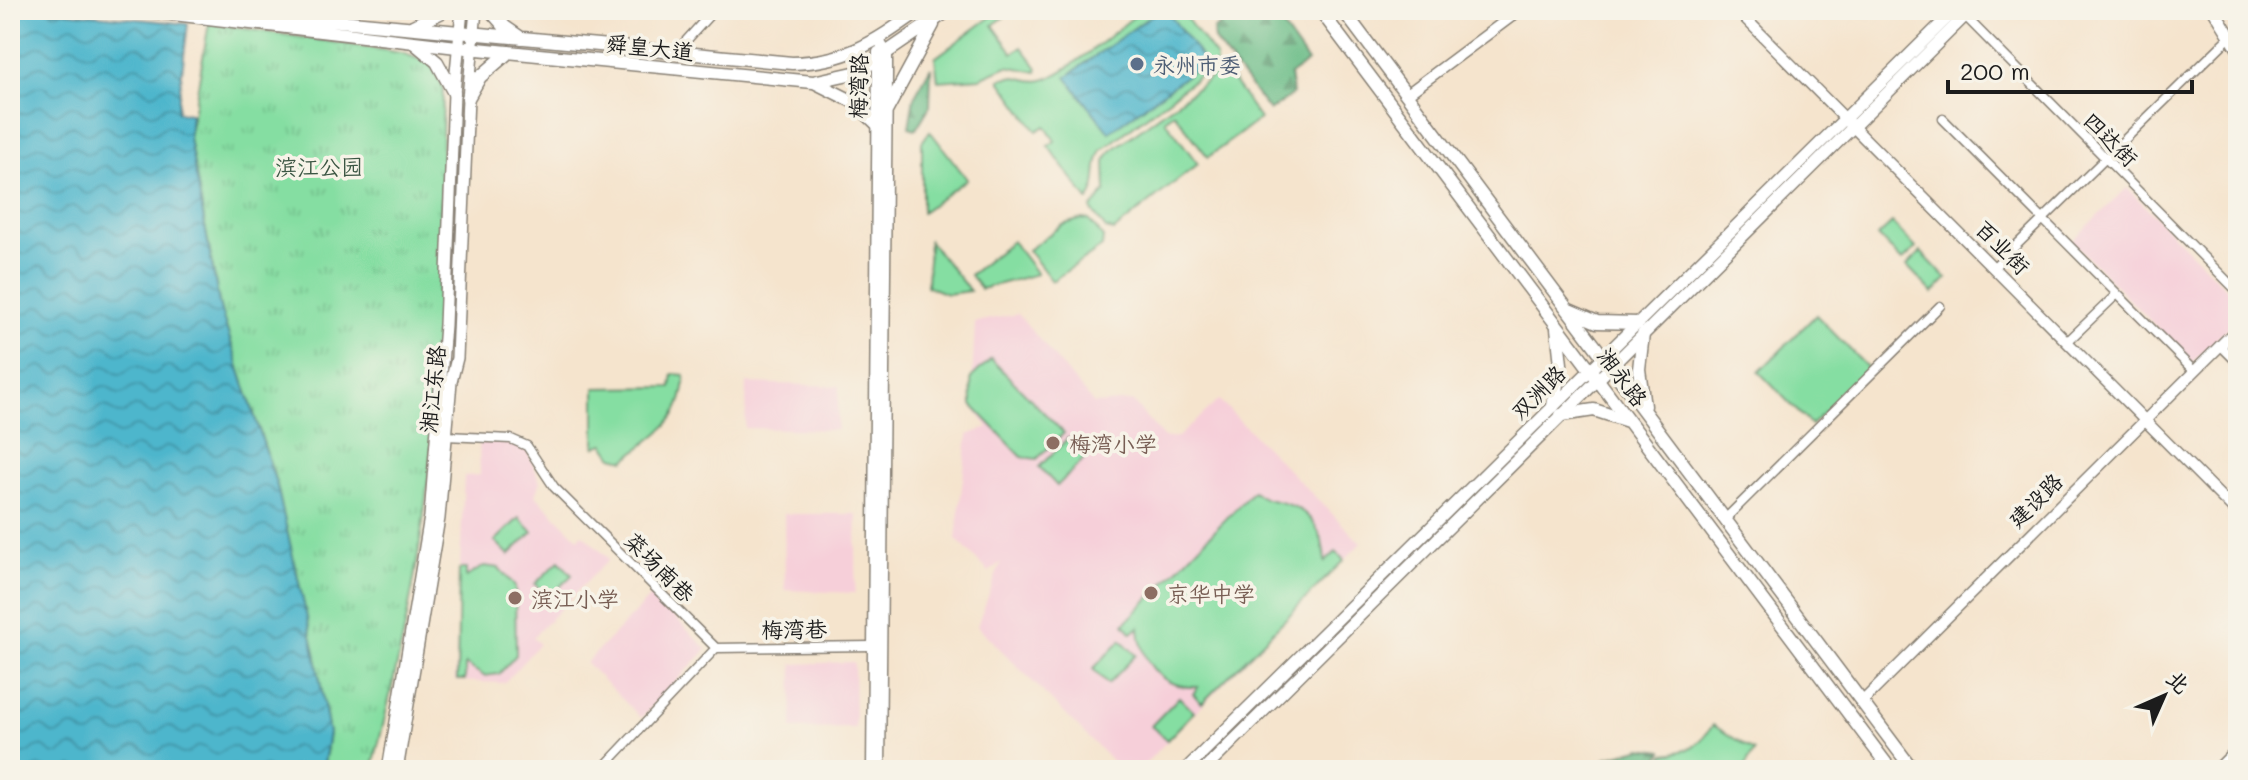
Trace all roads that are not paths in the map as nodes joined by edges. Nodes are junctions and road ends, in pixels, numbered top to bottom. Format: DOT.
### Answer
graph roads {
  1 [pos="139,10"];
  2 [pos="446,10"];
  3 [pos="462,10"];
  4 [pos="476,10"];
  5 [pos="490,10"];
  6 [pos="714,10"];
  7 [pos="920,10"];
  8 [pos="949,10"];
  9 [pos="1320,10"];
  10 [pos="1343,10"];
  11 [pos="1520,10"];
  12 [pos="2214,10"];
  13 [pos="1739,11"];
  14 [pos="1962,12"];
  15 [pos="223,13"];
  16 [pos="936,19"];
  17 [pos="410,34"];
  18 [pos="459,34"];
  19 [pos="473,35"];
  20 [pos="2230,37"];
  21 [pos="524,39"];
  22 [pos="878,39"];
  23 [pos="457,47"];
  24 [pos="472,49"];
  25 [pos="2238,49"];
  26 [pos="509,52"];
  27 [pos="675,53"];
  28 [pos="883,57"];
  29 [pos="813,82"];
  30 [pos="454,93"];
  31 [pos="1406,95"];
  32 [pos="468,98"];
  33 [pos="882,116"];
  34 [pos="1943,119"];
  35 [pos="1850,122"];
  36 [pos="453,123"];
  37 [pos="467,123"];
  38 [pos="2105,159"];
  39 [pos="2042,221"];
  40 [pos="1532,263"];
  41 [pos="1994,267"];
  42 [pos="1519,273"];
  43 [pos="2238,292"];
  44 [pos="2117,294"];
  45 [pos="1940,306"];
  46 [pos="1566,309"];
  47 [pos="1555,321"];
  48 [pos="1641,328"];
  49 [pos="2238,328"];
  50 [pos="2067,342"];
  51 [pos="2220,345"];
  52 [pos="1606,362"];
  53 [pos="2238,363"];
  54 [pos="2194,371"];
  55 [pos="1595,373"];
  56 [pos="1557,410"];
  57 [pos="1645,413"];
  58 [pos="2145,419"];
  59 [pos="1632,423"];
  60 [pos="1658,430"];
  61 [pos="446,436"];
  62 [pos="1645,440"];
  63 [pos="1524,444"];
  64 [pos="2238,514"];
  65 [pos="1725,519"];
  66 [pos="873,646"];
  67 [pos="716,648"];
  68 [pos="1862,702"];
  69 [pos="2238,747"];
  70 [pos="388,770"];
  71 [pos="397,770"];
  72 [pos="601,770"];
  73 [pos="872,770"];
  74 [pos="880,770"];
  75 [pos="1185,770"];
  76 [pos="1204,770"];
  77 [pos="1891,770"];
  78 [pos="1913,770"];
  79 [pos="2215,770"];
  1 -- 15 [label="main road, 舜皇大道"];
  2 -- 17 [label="main road"];
  3 -- 18 [label="main road, 湘江东路"];
  4 -- 19 [label="main road, 湘江东路"];
  5 -- 21 [label="main road"];
  6 -- 27 [label="street"];
  7 -- 22 [label="main road, 舜皇大道"];
  8 -- 16 [label="main road, 舜皇大道"];
  9 -- 42 [label="main road, 湘永路"];
  10 -- 31 [label="main road, 湘永路"];
  11 -- 31 [label="street"];
  12 -- 20 [label="main road"];
  13 -- 35 [label="street, 百业街"];
  14 -- 35 [label="main road, 双洲路"];
  14 -- 38 [label="street, 四达街"];
  15 -- 17 [label="main road, 舜皇大道"];
  16 -- 28 [label="main road, 舜皇大道"];
  16 -- 33 [label="main road"];
  17 -- 18 [label="main road, 舜皇大道"];
  17 -- 23 [label="main road, 舜皇大道"];
  17 -- 30 [label="main road"];
  18 -- 19 [label="main road, 舜皇大道"];
  18 -- 23 [label="main road, 湘江东路"];
  19 -- 21 [label="main road, 舜皇大道"];
  19 -- 24 [label="main road, 湘江东路"];
  20 -- 25 [label="main road"];
  20 -- 38 [label="street"];
  21 -- 27 [label="main road, 舜皇大道"];
  22 -- 27 [label="main road, 舜皇大道"];
  22 -- 28 [label="street, 梅湾路"];
  23 -- 24 [label="main road, 舜皇大道"];
  23 -- 30 [label="main road, 湘江东路"];
  24 -- 26 [label="main road, 舜皇大道"];
  24 -- 32 [label="main road, 湘江东路"];
  26 -- 29 [label="main road, 舜皇大道"];
  26 -- 32 [label="main road"];
  28 -- 29 [label="main road, 舜皇大道"];
  28 -- 33 [label="street, 梅湾路"];
  29 -- 33 [label="main road"];
  30 -- 36 [label="main road, 湘江东路"];
  31 -- 40 [label="main road, 湘永路"];
  32 -- 37 [label="main road, 湘江东路"];
  33 -- 66 [label="street, 梅湾路"];
  33 -- 74 [label="street, 梅湾路"];
  34 -- 39 [label="street"];
  35 -- 41 [label="street, 百业街"];
  35 -- 48 [label="main road, 双洲路"];
  36 -- 37 [label="main road"];
  36 -- 70 [label="main road, 湘江东路"];
  37 -- 61 [label="main road, 湘江东路"];
  38 -- 39 [label="street"];
  38 -- 43 [label="street, 四达街"];
  39 -- 41 [label="street"];
  39 -- 44 [label="street"];
  40 -- 42 [label="main road"];
  40 -- 46 [label="main road, 湘永路"];
  41 -- 50 [label="street, 百业街"];
  42 -- 47 [label="main road, 湘永路"];
  44 -- 50 [label="street"];
  44 -- 54 [label="street"];
  45 -- 65 [label="street"];
  46 -- 48 [label="main road"];
  46 -- 52 [label="main road, 湘永路"];
  47 -- 55 [label="main road, 湘永路"];
  47 -- 56 [label="main road"];
  48 -- 52 [label="main road, 双洲路"];
  48 -- 57 [label="main road"];
  49 -- 51 [label="street, 建设路"];
  50 -- 58 [label="street, 百业街"];
  51 -- 53 [label="street"];
  51 -- 54 [label="street, 建设路"];
  52 -- 55 [label="main road, 双洲路"];
  52 -- 57 [label="main road, 湘永路"];
  54 -- 58 [label="street, 建设路"];
  55 -- 56 [label="main road, 双洲路"];
  55 -- 59 [label="main road, 湘永路"];
  56 -- 59 [label="main road"];
  56 -- 63 [label="main road, 双洲路"];
  57 -- 60 [label="main road, 湘永路"];
  58 -- 64 [label="street, 百业街"];
  58 -- 68 [label="street, 建设路"];
  59 -- 62 [label="main road, 湘永路"];
  60 -- 62 [label="main road"];
  60 -- 65 [label="main road, 湘永路"];
  61 -- 67 [label="street, 菜场南巷"];
  61 -- 71 [label="main road, 湘江东路"];
  62 -- 77 [label="main road, 湘永路"];
  63 -- 75 [label="main road, 双洲路"];
  63 -- 76 [label="main road, 双洲路"];
  65 -- 68 [label="main road, 湘永路"];
  66 -- 67 [label="street, 梅湾巷"];
  66 -- 73 [label="street, 梅湾路"];
  67 -- 72 [label="street"];
  68 -- 78 [label="main road, 湘永路"];
  69 -- 79 [label="street"];
}
